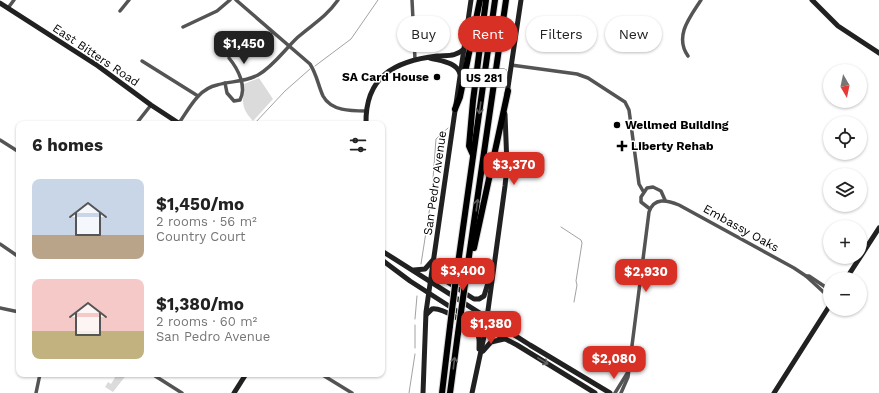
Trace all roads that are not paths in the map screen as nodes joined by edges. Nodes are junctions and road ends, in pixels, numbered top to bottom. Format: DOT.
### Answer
graph roads {
  1 [pos="14,0"];
  2 [pos="129,0"];
  3 [pos="230,0"];
  4 [pos="236,0"];
  5 [pos="338,0"];
  6 [pos="412,0"];
  7 [pos="471,0"];
  8 [pos="480,0"];
  9 [pos="486,0"];
  10 [pos="495,0"];
  11 [pos="506,0"];
  12 [pos="521,0"];
  13 [pos="700,0"];
  14 [pos="812,0"];
  15 [pos="0,3"];
  16 [pos="8,8"];
  17 [pos="120,11"];
  18 [pos="469,16"];
  19 [pos="182,27"];
  20 [pos="289,46"];
  21 [pos="459,52"];
  22 [pos="464,52"];
  23 [pos="879,53"];
  24 [pos="688,56"];
  25 [pos="229,58"];
  26 [pos="429,58"];
  27 [pos="415,59"];
  28 [pos="142,61"];
  29 [pos="511,65"];
  30 [pos="460,76"];
  31 [pos="241,81"];
  32 [pos="225,83"];
  33 [pos="508,91"];
  34 [pos="198,96"];
  35 [pos="151,105"];
  36 [pos="455,109"];
  37 [pos="366,111"];
  38 [pos="138,121"];
  39 [pos="175,121"];
  40 [pos="182,121"];
  41 [pos="366,121"];
  42 [pos="0,140"];
  43 [pos="16,150"];
  44 [pos="473,156"];
  45 [pos="643,191"];
  46 [pos="665,200"];
  47 [pos="650,209"];
  48 [pos="879,228"];
  49 [pos="0,244"];
  50 [pos="385,253"];
  51 [pos="16,255"];
  52 [pos="434,259"];
  53 [pos="385,262"];
  54 [pos="414,270"];
  55 [pos="467,271"];
  56 [pos="851,272"];
  57 [pos="806,276"];
  58 [pos="492,278"];
  59 [pos="431,281"];
  60 [pos="823,285"];
  61 [pos="823,292"];
  62 [pos="429,293"];
  63 [pos="0,308"];
  64 [pos="16,311"];
  65 [pos="426,316"];
  66 [pos="823,316"];
  67 [pos="487,317"];
  68 [pos="485,328"];
  69 [pos="507,340"];
  70 [pos="480,360"];
  71 [pos="628,372"];
  72 [pos="39,377"];
  73 [pos="157,377"];
  74 [pos="244,377"];
  75 [pos="326,377"];
  76 [pos="36,393"];
  77 [pos="182,393"];
  78 [pos="234,393"];
  79 [pos="352,393"];
  80 [pos="423,393"];
  81 [pos="441,393"];
  82 [pos="450,393"];
  83 [pos="472,393"];
  84 [pos="595,393"];
  85 [pos="610,393"];
  86 [pos="615,393"];
  87 [pos="621,393"];
  88 [pos="774,393"];
  1 -- 16 [label="street"];
  2 -- 17 [label="street"];
  3 -- 19 [label="street"];
  4 -- 20 [label="street"];
  5 -- 20 [label="street"];
  6 -- 27 [label="street"];
  7 -- 18 [label="main road, San Pedro Avenue"];
  8 -- 36 [label="highway"];
  9 -- 44 [label="highway"];
  10 -- 44 [label="highway, US 281, one-way"];
  55 -- 11 [label="highway, US 281, one-way"];
  12 -- 29 [label="main road"];
  13 -- 24 [label="street"];
  14 -- 23 [label="main road"];
  15 -- 16 [label="main road, East Bitters Road"];
  16 -- 35 [label="main road, East Bitters Road"];
  20 -- 31 [label="street"];
  20 -- 37 [label="street"];
  21 -- 26 [label="main road"];
  22 -- 30 [label="main road, San Pedro Avenue"];
  25 -- 31 [label="street"];
  26 -- 27 [label="main road"];
  26 -- 30 [label="main road"];
  27 -- 37 [label="main road"];
  28 -- 34 [label="street"];
  29 -- 33 [label="main road"];
  29 -- 45 [label="street"];
  30 -- 36 [label="main road, San Pedro Avenue"];
  31 -- 32 [label="street"];
  31 -- 32 [label="street"];
  32 -- 34 [label="street"];
  33 -- 55 [label="highway"];
  33 -- 58 [label="main road"];
  34 -- 40 [label="street"];
  35 -- 38 [label="street"];
  35 -- 39 [label="main road, East Bitters Road"];
  36 -- 52 [label="main road, San Pedro Avenue"];
  37 -- 41 [label="main road"];
  42 -- 43 [label="street"];
  44 -- 81 [label="highway, US 281, bridge"];
  45 -- 46 [label="street, Embassy Oaks"];
  45 -- 47 [label="street"];
  46 -- 47 [label="street"];
  46 -- 57 [label="street, Embassy Oaks"];
  47 -- 71 [label="street"];
  48 -- 56 [label="main road"];
  49 -- 51 [label="street"];
  50 -- 54 [label="main road"];
  52 -- 54 [label="main road"];
  52 -- 58 [label="main road"];
  52 -- 59 [label="main road, San Pedro Avenue"];
  53 -- 62 [label="main road"];
  54 -- 59 [label="main road"];
  82 -- 55 [label="highway, US 281, one-way, bridge"];
  57 -- 60 [label="street, Embassy Oaks"];
  57 -- 61 [label="street, Embassy Oaks"];
  58 -- 67 [label="main road"];
  59 -- 62 [label="main road, San Pedro Avenue"];
  59 -- 67 [label="main road"];
  62 -- 65 [label="main road, San Pedro Avenue"];
  62 -- 68 [label="main road"];
  63 -- 64 [label="street"];
  65 -- 70 [label="main road"];
  65 -- 80 [label="main road, San Pedro Avenue"];
  66 -- 88 [label="main road"];
  67 -- 68 [label="main road"];
  67 -- 85 [label="main road"];
  68 -- 69 [label="main road"];
  68 -- 70 [label="main road"];
  69 -- 70 [label="main road"];
  69 -- 84 [label="main road, one-way"];
  70 -- 83 [label="main road"];
  71 -- 86 [label="street"];
  71 -- 87 [label="street"];
  72 -- 76 [label="street"];
  73 -- 77 [label="street"];
  74 -- 78 [label="main road"];
  75 -- 79 [label="street"];
}
